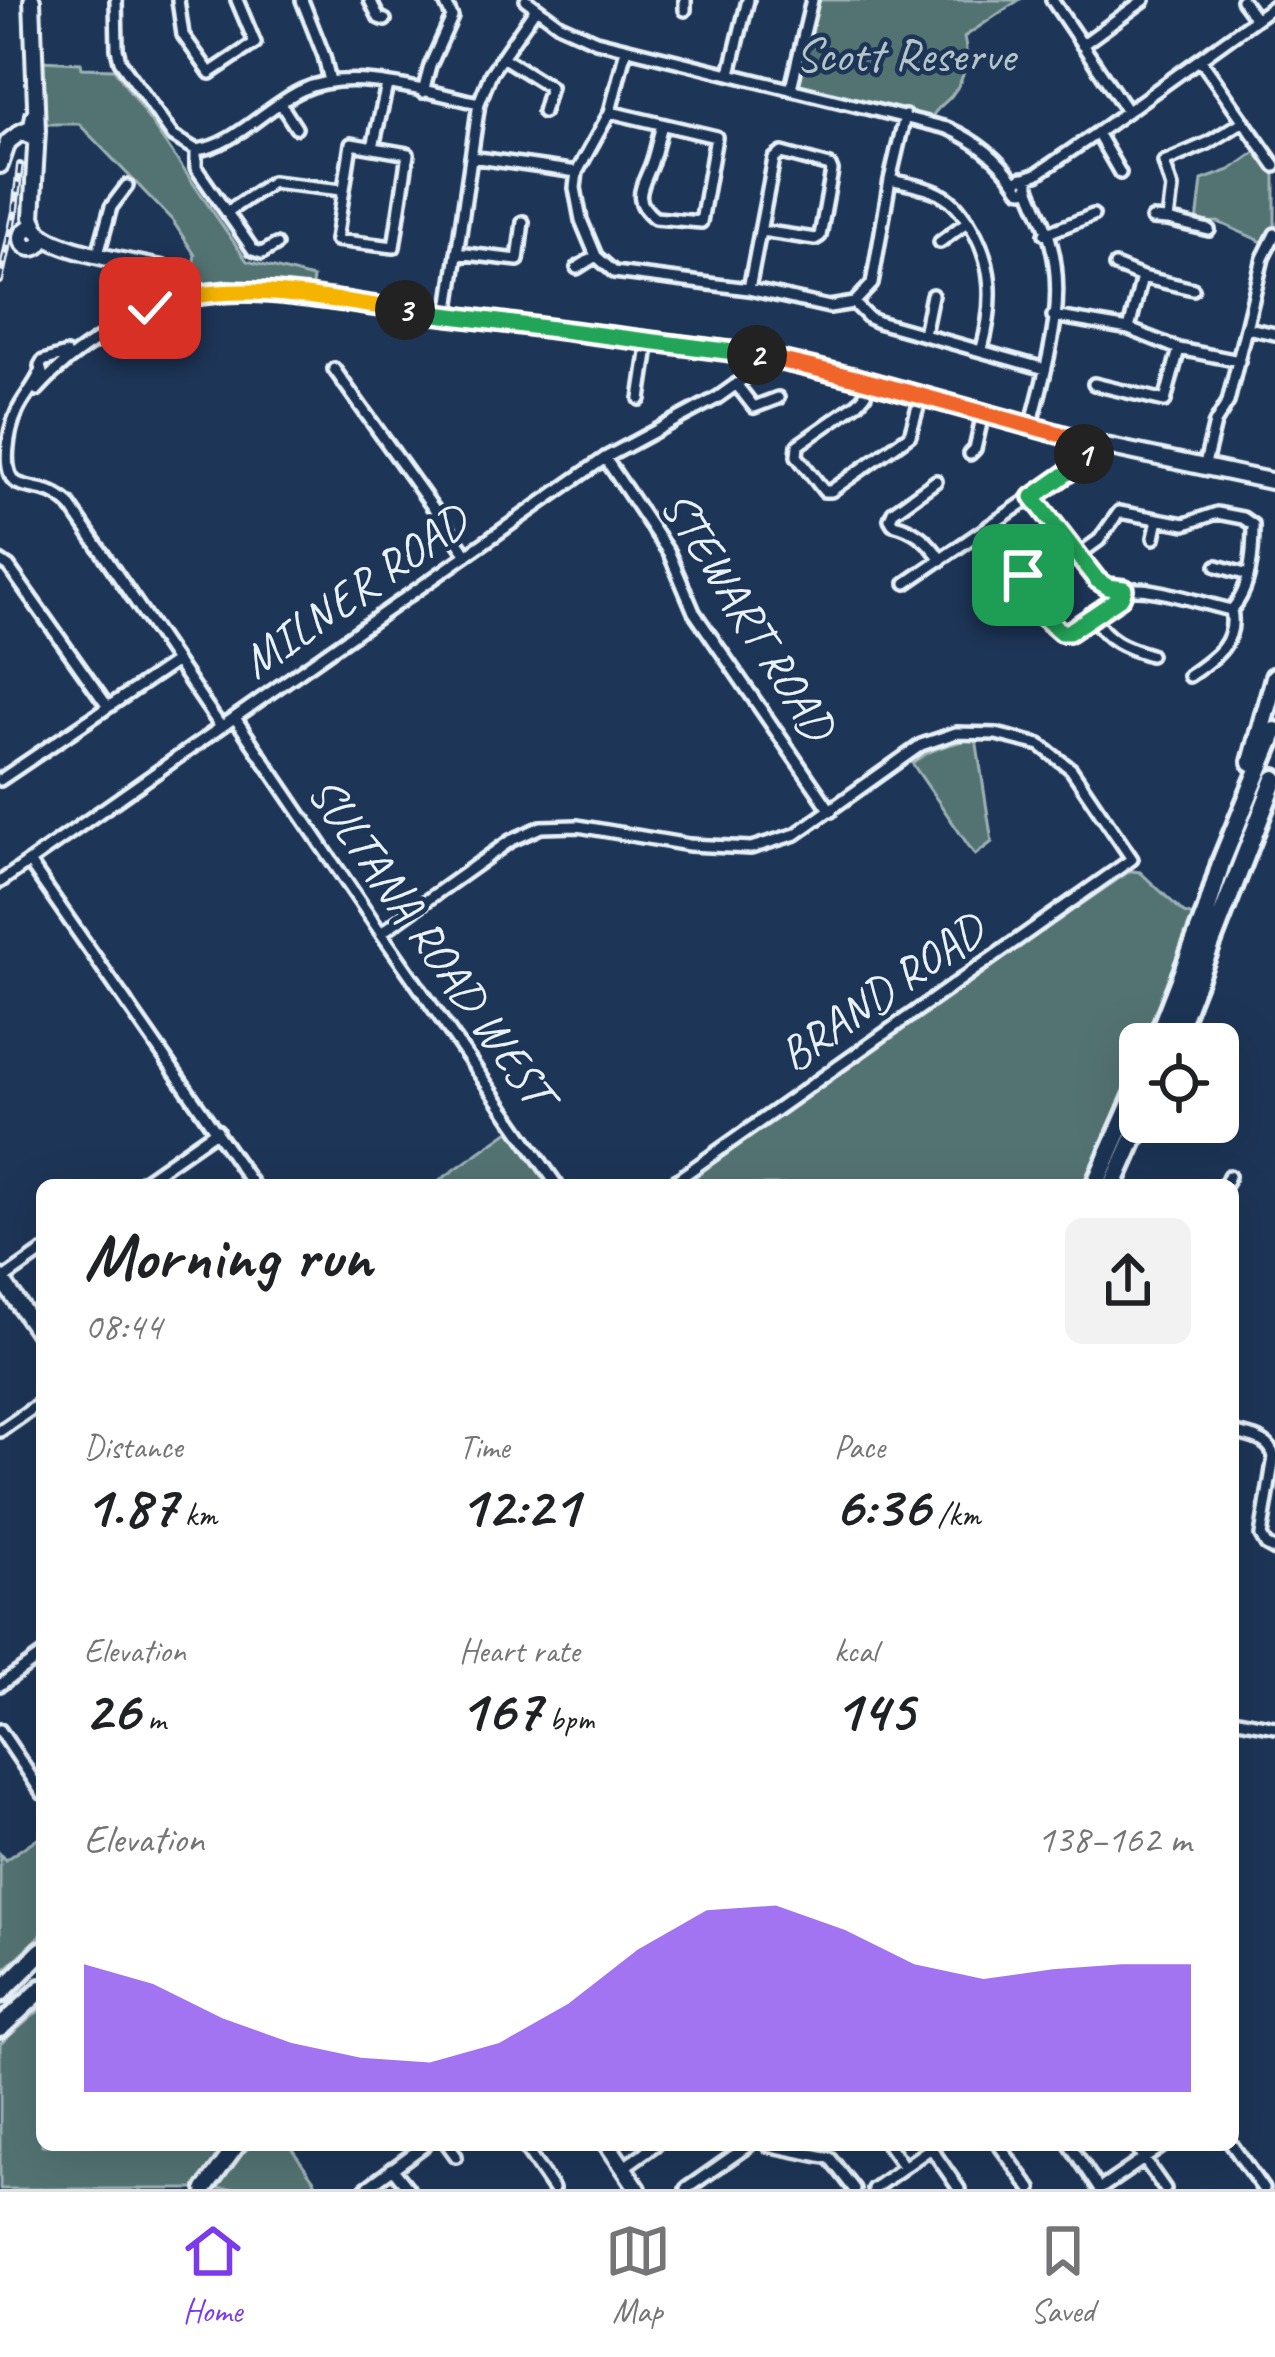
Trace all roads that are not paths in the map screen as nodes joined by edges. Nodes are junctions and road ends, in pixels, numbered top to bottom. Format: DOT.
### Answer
graph roads {
  1 [pos="32,0"];
  2 [pos="116,0"];
  3 [pos="178,0"];
  4 [pos="237,0"];
  5 [pos="302,0"];
  6 [pos="370,0"];
  7 [pos="444,0"];
  8 [pos="748,0"];
  9 [pos="812,0"];
  10 [pos="1052,0"];
  11 [pos="1144,0"];
  12 [pos="1242,0"];
  13 [pos="531,4"];
  14 [pos="1275,5"];
  15 [pos="1256,19"];
  16 [pos="385,20"];
  17 [pos="1082,45"];
  18 [pos="626,49"];
  19 [pos="502,57"];
  20 [pos="1200,59"];
  21 [pos="730,74"];
  22 [pos="330,81"];
  23 [pos="387,85"];
  24 [pos="791,88"];
  25 [pos="423,92"];
  26 [pos="280,103"];
  27 [pos="478,103"];
  28 [pos="1127,111"];
  29 [pos="543,112"];
  30 [pos="610,112"];
  31 [pos="905,116"];
  32 [pos="1244,121"];
  33 [pos="662,125"];
  34 [pos="28,126"];
  35 [pos="296,128"];
  36 [pos="1097,133"];
  37 [pos="373,147"];
  38 [pos="0,148"];
  39 [pos="196,150"];
  40 [pos="471,157"];
  41 [pos="1274,164"];
  42 [pos="0,165"];
  43 [pos="578,172"];
  44 [pos="1120,173"];
  45 [pos="890,180"];
  46 [pos="1024,184"];
  47 [pos="127,186"];
  48 [pos="342,190"];
  49 [pos="227,212"];
  50 [pos="1093,215"];
  51 [pos="1152,219"];
  52 [pos="1168,220"];
  53 [pos="968,221"];
  54 [pos="523,222"];
  55 [pos="1208,230"];
  56 [pos="761,231"];
  57 [pos="1047,234"];
  58 [pos="1275,234"];
  59 [pos="940,242"];
  60 [pos="276,245"];
  61 [pos="457,253"];
  62 [pos="98,254"];
  63 [pos="596,256"];
  64 [pos="1115,266"];
  65 [pos="577,268"];
  66 [pos="1142,277"];
  67 [pos="749,289"];
  68 [pos="1193,289"];
  69 [pos="932,295"];
  70 [pos="180,297"];
  71 [pos="854,303"];
  72 [pos="448,316"];
  73 [pos="1055,316"];
  74 [pos="1247,328"];
  75 [pos="1129,329"];
  76 [pos="924,334"];
  77 [pos="1275,334"];
  78 [pos="649,340"];
  79 [pos="982,349"];
  80 [pos="1179,350"];
  81 [pos="762,361"];
  82 [pos="1239,361"];
  83 [pos="1044,366"];
  84 [pos="334,369"];
  85 [pos="50,372"];
  86 [pos="736,384"];
  87 [pos="1094,384"];
  88 [pos="865,387"];
  89 [pos="778,398"];
  90 [pos="640,399"];
  91 [pos="921,402"];
  92 [pos="983,415"];
  93 [pos="1028,426"];
  94 [pos="1090,443"];
  95 [pos="970,454"];
  96 [pos="605,458"];
  97 [pos="1206,469"];
  98 [pos="936,481"];
  99 [pos="1275,483"];
  100 [pos="1033,497"];
  101 [pos="1158,519"];
  102 [pos="1154,538"];
  103 [pos="466,555"];
  104 [pos="1077,556"];
  105 [pos="941,560"];
  106 [pos="0,561"];
  107 [pos="1031,564"];
  108 [pos="1217,566"];
  109 [pos="1248,575"];
  110 [pos="906,583"];
  111 [pos="1124,589"];
  112 [pos="1231,610"];
  113 [pos="1094,617"];
  114 [pos="1150,655"];
  115 [pos="175,662"];
  116 [pos="1189,676"];
  117 [pos="1275,677"];
  118 [pos="108,706"];
  119 [pos="229,722"];
  120 [pos="1275,731"];
  121 [pos="0,780"];
  122 [pos="1275,782"];
  123 [pos="831,811"];
  124 [pos="1222,860"];
  125 [pos="29,862"];
  126 [pos="0,882"];
  127 [pos="380,933"];
  128 [pos="1163,1023"];
  129 [pos="1180,1023"];
  130 [pos="217,1130"];
  131 [pos="1119,1131"];
  132 [pos="1132,1143"];
  133 [pos="147,1179"];
  134 [pos="249,1179"];
  135 [pos="553,1179"];
  136 [pos="679,1179"];
  137 [pos="1098,1179"];
  138 [pos="1116,1179"];
  139 [pos="36,1256"];
  140 [pos="1,1279"];
  141 [pos="36,1329"];
  142 [pos="36,1406"];
  143 [pos="0,1431"];
  144 [pos="1239,1434"];
  145 [pos="1275,1550"];
  146 [pos="36,1659"];
  147 [pos="0,1685"];
  148 [pos="1239,1721"];
  149 [pos="1275,1727"];
  150 [pos="0,1730"];
  151 [pos="36,1784"];
  152 [pos="36,1957"];
  153 [pos="36,1984"];
  154 [pos="0,1993"];
  155 [pos="36,1997"];
  156 [pos="2,2022"];
  157 [pos="233,2151"];
  158 [pos="416,2151"];
  159 [pos="452,2151"];
  160 [pos="527,2151"];
  161 [pos="612,2151"];
  162 [pos="647,2151"];
  163 [pos="722,2151"];
  164 [pos="740,2151"];
  165 [pos="796,2151"];
  166 [pos="892,2151"];
  167 [pos="926,2151"];
  168 [pos="932,2151"];
  169 [pos="1003,2151"];
  170 [pos="1074,2151"];
  171 [pos="1138,2151"];
  172 [pos="1155,2151"];
  173 [pos="1236,2151"];
  174 [pos="455,2156"];
  175 [pos="728,2159"];
  176 [pos="1144,2159"];
  177 [pos="904,2167"];
  178 [pos="392,2168"];
  179 [pos="623,2168"];
  180 [pos="408,2188"];
  181 [pos="205,2189"];
  182 [pos="365,2189"];
  183 [pos="554,2189"];
  184 [pos="638,2189"];
  185 [pos="686,2189"];
  186 [pos="854,2189"];
  187 [pos="872,2189"];
  188 [pos="959,2189"];
  189 [pos="1031,2189"];
  190 [pos="1100,2189"];
  191 [pos="1165,2189"];
  192 [pos="1263,2189"];
  1 -- 34 [label="main road"];
  2 -- 39 [label="street"];
  3 -- 4 [label="street"];
  5 -- 22 [label="street"];
  6 -- 16 [label="street"];
  7 -- 25 [label="street"];
  8 -- 21 [label="street"];
  9 -- 24 [label="street"];
  10 -- 17 [label="street"];
  11 -- 17 [label="street"];
  12 -- 15 [label="street"];
  13 -- 18 [label="street"];
  13 -- 19 [label="street"];
  14 -- 15 [label="street"];
  15 -- 20 [label="street"];
  17 -- 28 [label="street"];
  18 -- 21 [label="street"];
  18 -- 30 [label="street"];
  19 -- 27 [label="street"];
  19 -- 29 [label="street"];
  20 -- 28 [label="street"];
  20 -- 32 [label="street"];
  21 -- 24 [label="street"];
  22 -- 23 [label="street"];
  22 -- 26 [label="street"];
  23 -- 25 [label="street"];
  23 -- 37 [label="street"];
  24 -- 31 [label="street"];
  25 -- 27 [label="street"];
  26 -- 35 [label="street"];
  26 -- 39 [label="street"];
  27 -- 40 [label="street"];
  28 -- 36 [label="street"];
  30 -- 33 [label="street"];
  30 -- 43 [label="street"];
  31 -- 45 [label="street"];
  31 -- 46 [label="street"];
  32 -- 41 [label="street"];
  32 -- 52 [label="street"];
  33 -- 33 [label="street"];
  34 -- 38 [label="main road"];
  34 -- 42 [label="main road"];
  34 -- 62 [label="main road"];
  36 -- 44 [label="street"];
  36 -- 46 [label="street"];
  37 -- 48 [label="street"];
  37 -- 48 [label="street"];
  39 -- 49 [label="street"];
  40 -- 43 [label="street"];
  40 -- 61 [label="street"];
  43 -- 63 [label="street"];
  45 -- 53 [label="street"];
  45 -- 71 [label="street"];
  46 -- 57 [label="street"];
  47 -- 62 [label="street"];
  48 -- 49 [label="street"];
  49 -- 60 [label="street"];
  50 -- 57 [label="street"];
  51 -- 52 [label="street"];
  52 -- 55 [label="street"];
  53 -- 59 [label="street"];
  53 -- 79 [label="street"];
  54 -- 61 [label="street"];
  56 -- 56 [label="street"];
  56 -- 67 [label="street"];
  57 -- 73 [label="street"];
  58 -- 74 [label="street"];
  61 -- 72 [label="street"];
  62 -- 70 [label="main road"];
  63 -- 65 [label="street"];
  63 -- 67 [label="street"];
  64 -- 66 [label="street"];
  66 -- 68 [label="street"];
  66 -- 75 [label="street"];
  67 -- 71 [label="street"];
  69 -- 76 [label="street"];
  70 -- 72 [label="main road"];
  70 -- 85 [label="street"];
  70 -- 85 [label="street"];
  71 -- 76 [label="street"];
  72 -- 78 [label="main road"];
  73 -- 75 [label="street"];
  73 -- 83 [label="street"];
  74 -- 77 [label="street"];
  74 -- 82 [label="street"];
  75 -- 80 [label="street"];
  76 -- 79 [label="street"];
  78 -- 81 [label="main road"];
  78 -- 90 [label="street"];
  79 -- 83 [label="street"];
  80 -- 82 [label="street"];
  80 -- 87 [label="street"];
  81 -- 86 [label="street, MILNER ROAD"];
  81 -- 88 [label="main road"];
  82 -- 97 [label="street"];
  83 -- 93 [label="street"];
  84 -- 103 [label="street"];
  85 -- 115 [label="street, SULTANA ROAD WEST"];
  86 -- 89 [label="street"];
  86 -- 96 [label="street, MILNER ROAD"];
  88 -- 91 [label="main road"];
  88 -- 91 [label="street"];
  91 -- 92 [label="main road"];
  92 -- 93 [label="main road"];
  92 -- 95 [label="street"];
  93 -- 94 [label="main road"];
  94 -- 97 [label="main road"];
  94 -- 100 [label="street"];
  96 -- 103 [label="street, MILNER ROAD"];
  96 -- 123 [label="street, STEWART ROAD"];
  97 -- 99 [label="main road"];
  98 -- 105 [label="street"];
  100 -- 104 [label="street"];
  100 -- 105 [label="street"];
  101 -- 102 [label="street"];
  101 -- 104 [label="street"];
  101 -- 109 [label="street"];
  103 -- 119 [label="street, MILNER ROAD"];
  104 -- 111 [label="street"];
  105 -- 110 [label="street"];
  106 -- 118 [label="street"];
  107 -- 113 [label="street"];
  108 -- 109 [label="street"];
  109 -- 112 [label="street"];
  111 -- 112 [label="street"];
  111 -- 113 [label="street"];
  112 -- 116 [label="street"];
  113 -- 114 [label="street"];
  115 -- 118 [label="street"];
  115 -- 119 [label="street, SULTANA ROAD WEST"];
  117 -- 124 [label="highway"];
  118 -- 121 [label="street"];
  119 -- 125 [label="street, MILNER ROAD"];
  119 -- 127 [label="street, SULTANA ROAD WEST"];
  120 -- 124 [label="highway"];
  122 -- 129 [label="highway"];
  123 -- 127 [label="street"];
  123 -- 136 [label="street, BRAND ROAD"];
  124 -- 128 [label="highway"];
  125 -- 126 [label="street, MILNER ROAD"];
  125 -- 130 [label="street"];
  127 -- 135 [label="street, SULTANA ROAD WEST"];
  130 -- 133 [label="street"];
  130 -- 134 [label="street"];
  131 -- 137 [label="highway"];
  132 -- 138 [label="highway"];
  139 -- 140 [label="street"];
  140 -- 141 [label="main road"];
  142 -- 143 [label="street"];
  144 -- 145 [label="street"];
  146 -- 147 [label="street"];
  148 -- 149 [label="street"];
  150 -- 151 [label="street"];
  152 -- 154 [label="highway"];
  153 -- 156 [label="highway"];
  155 -- 156 [label="highway"];
  157 -- 181 [label="main road"];
  158 -- 178 [label="street"];
  159 -- 174 [label="street"];
  160 -- 183 [label="street"];
  161 -- 179 [label="main road"];
  162 -- 179 [label="street"];
  163 -- 175 [label="street"];
  164 -- 175 [label="street"];
  165 -- 186 [label="street"];
  166 -- 177 [label="street"];
  167 -- 177 [label="street"];
  168 -- 188 [label="street"];
  169 -- 189 [label="street"];
  170 -- 190 [label="street"];
  171 -- 176 [label="street"];
  172 -- 176 [label="street"];
  173 -- 192 [label="street"];
  175 -- 185 [label="street"];
  176 -- 190 [label="street"];
  176 -- 191 [label="street"];
  177 -- 187 [label="street"];
  178 -- 180 [label="street"];
  178 -- 182 [label="street"];
  179 -- 184 [label="main road"];
}
